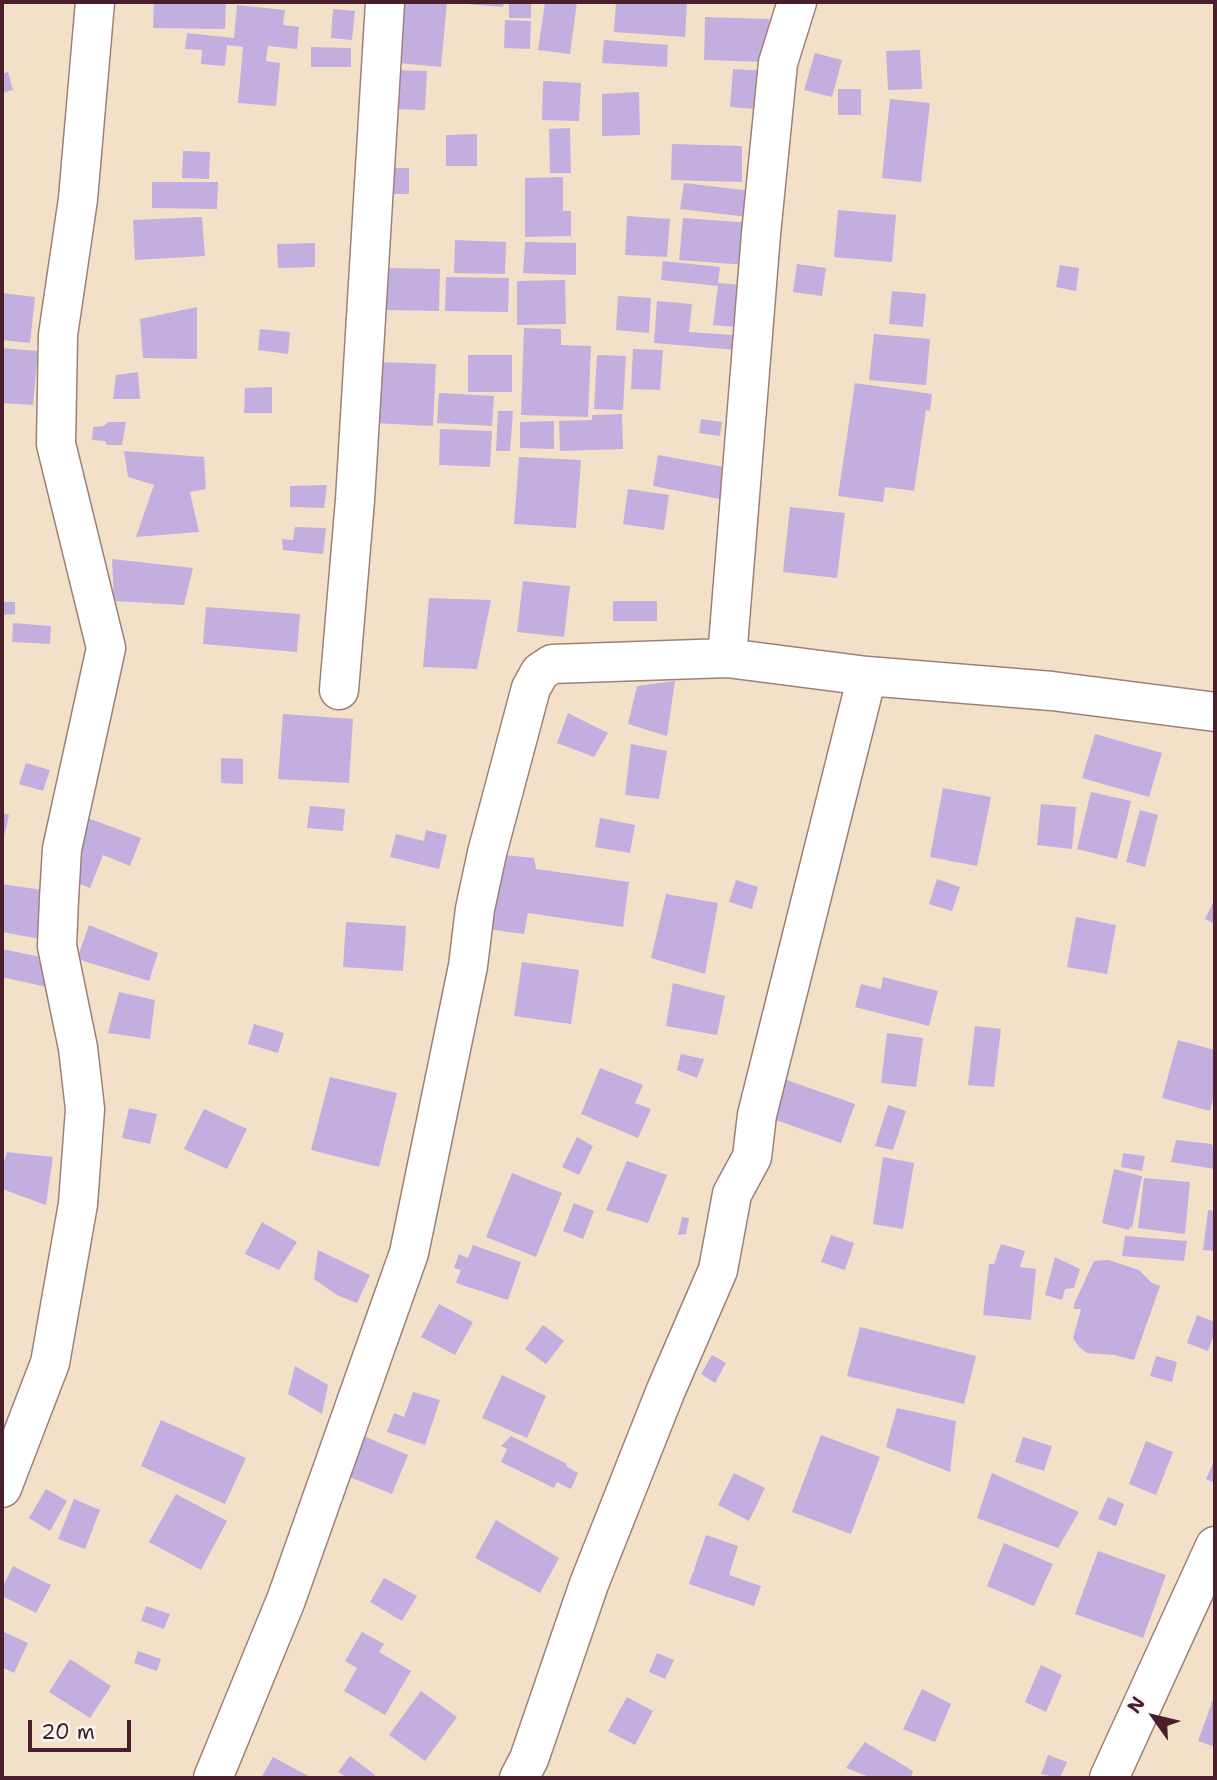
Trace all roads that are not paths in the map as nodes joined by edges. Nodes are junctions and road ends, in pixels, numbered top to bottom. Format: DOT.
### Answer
graph roads {
  1 [pos="95,2"];
  2 [pos="385,2"];
  3 [pos="797,2"];
  4 [pos="727,658"];
  5 [pos="867,676"];
  6 [pos="339,690"];
  7 [pos="1215,712"];
  8 [pos="2,1488"];
  9 [pos="1215,1546"];
  10 [pos="213,1778"];
  11 [pos="519,1778"];
  12 [pos="1110,1778"];
  1 -- 8 [label="street"];
  2 -- 6 [label="street"];
  3 -- 4 [label="street"];
  4 -- 5 [label="street"];
  4 -- 10 [label="street"];
  5 -- 7 [label="street"];
  5 -- 11 [label="street"];
  9 -- 12 [label="street"];
}
